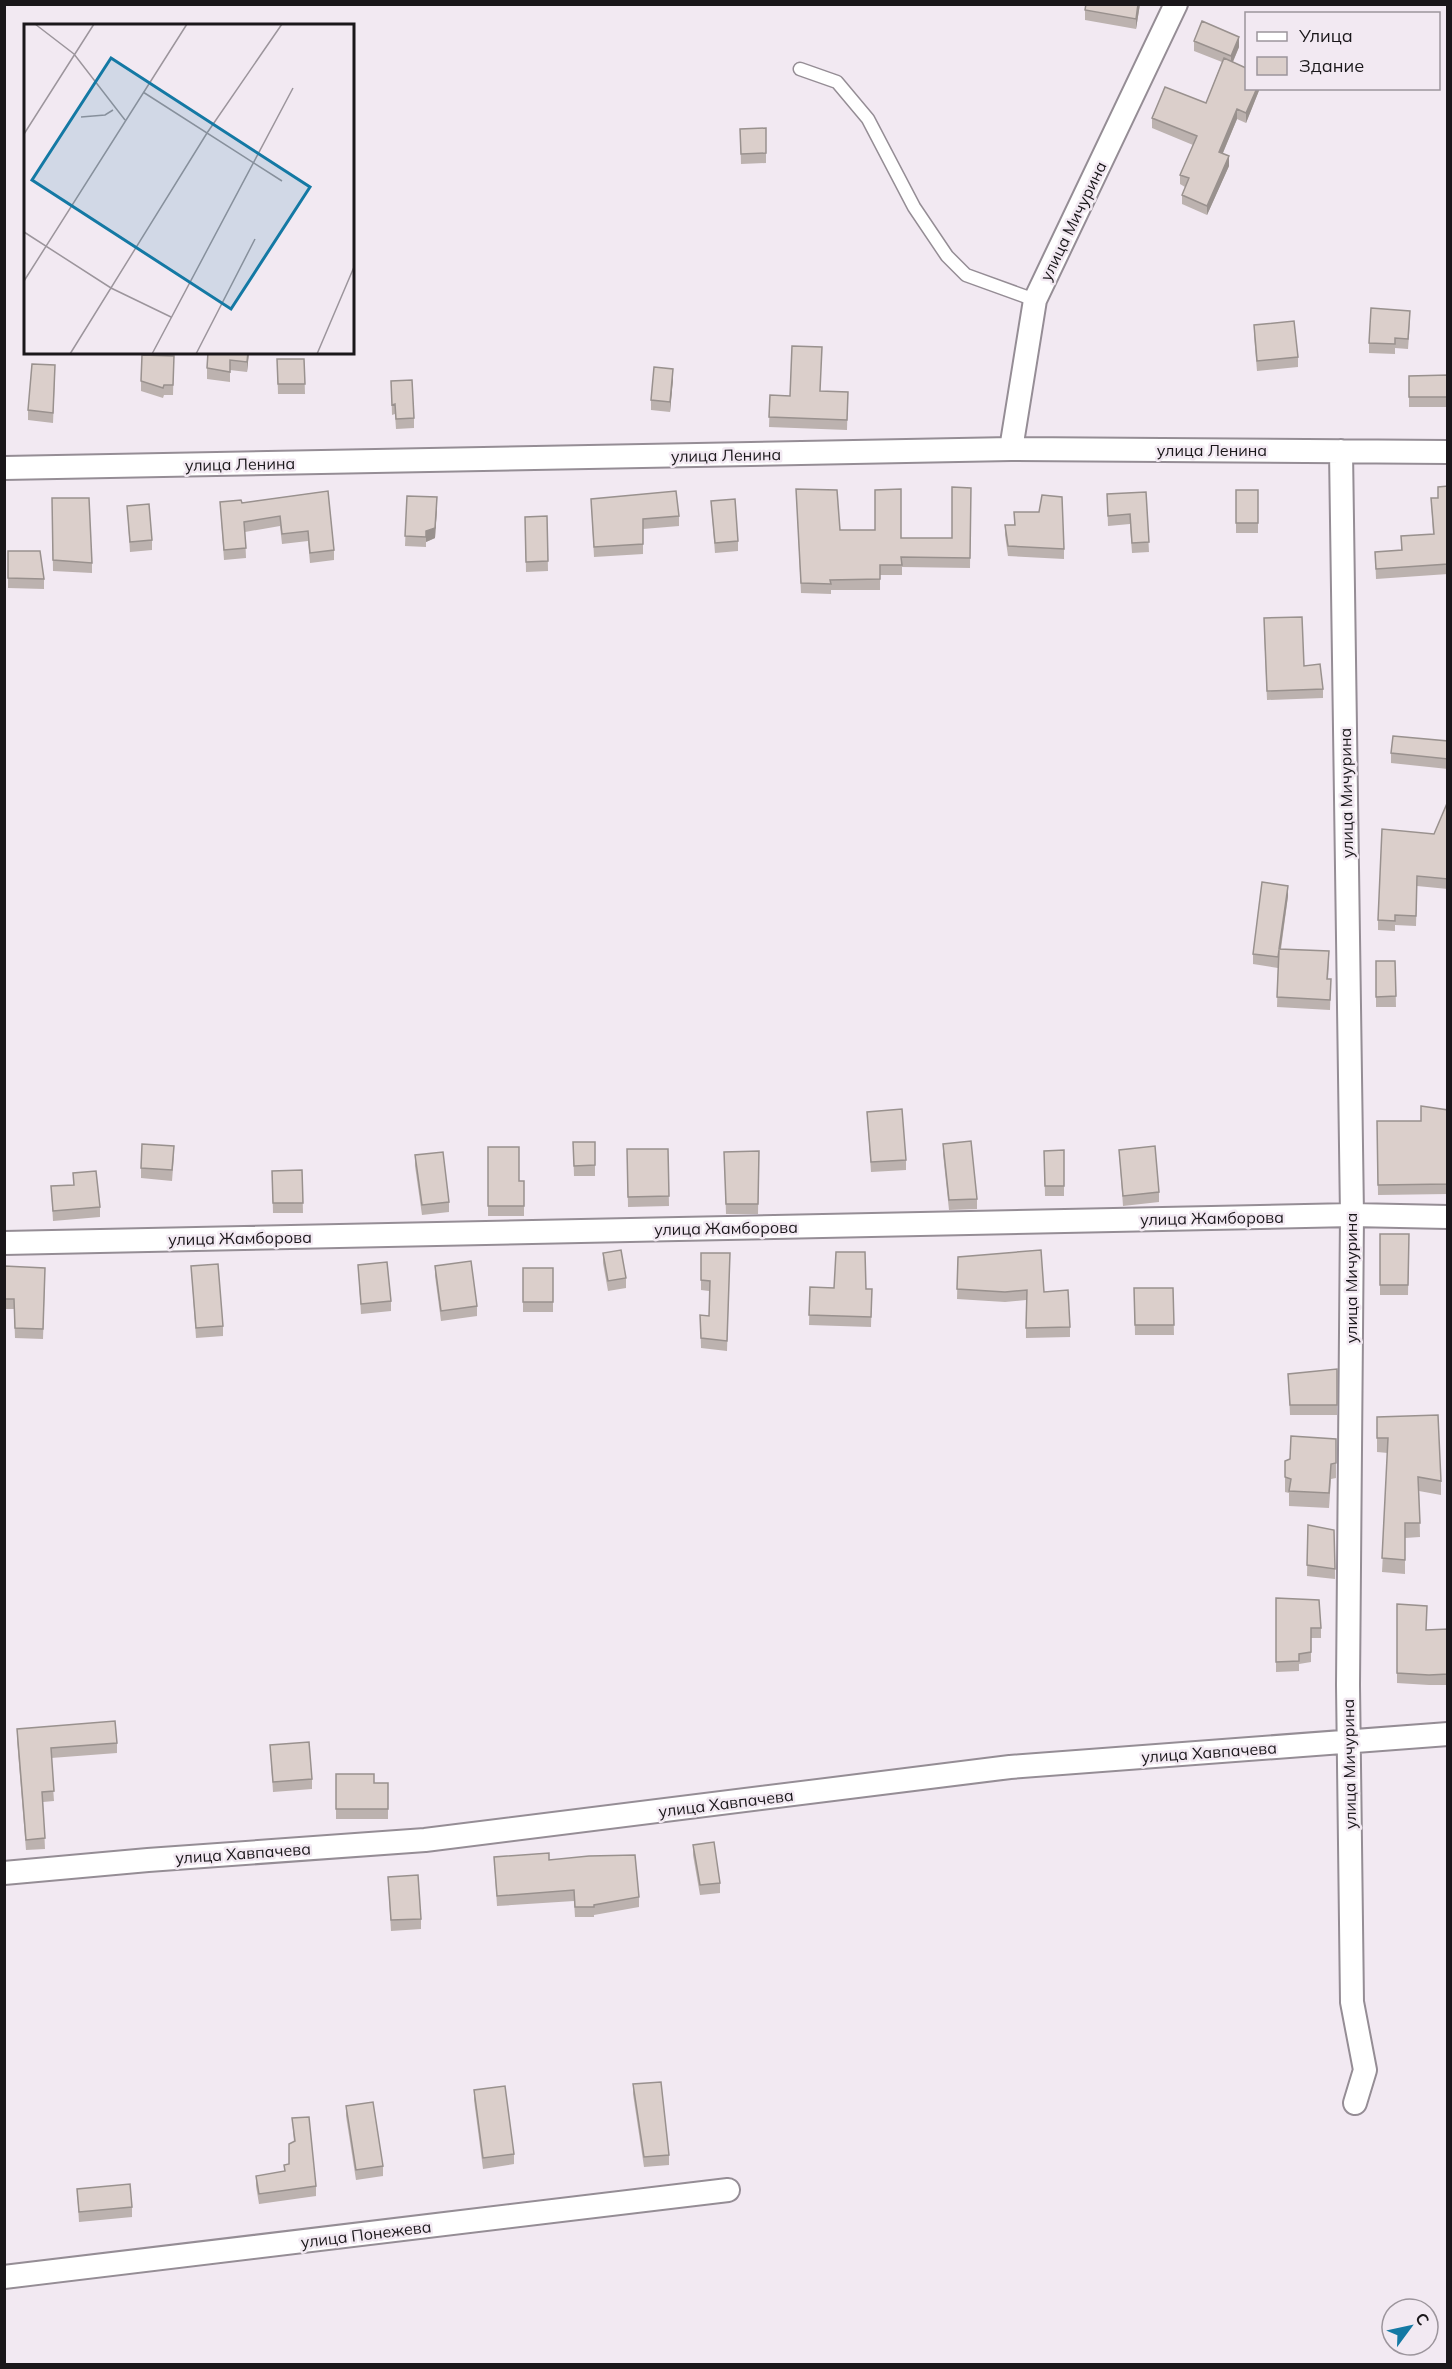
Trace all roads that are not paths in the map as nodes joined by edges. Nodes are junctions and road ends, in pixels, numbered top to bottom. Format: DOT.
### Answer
graph roads {
  1 [pos="1176,4"];
  2 [pos="800,69"];
  3 [pos="1035,300"];
  4 [pos="1011,449"];
  5 [pos="1341,451"];
  6 [pos="1448,452"];
  7 [pos="4,468"];
  8 [pos="1352,1215"];
  9 [pos="1448,1217"];
  10 [pos="4,1243"];
  11 [pos="1448,1734"];
  12 [pos="1348,1741"];
  13 [pos="4,1873"];
  14 [pos="1355,2103"];
  15 [pos="728,2190"];
  16 [pos="4,2277"];
  1 -- 3 [label="street, улица Мичурина"];
  2 -- 3 [label="lane"];
  3 -- 4 [label="street, улица Мичурина"];
  4 -- 5 [label="street, улица Ленина"];
  4 -- 7 [label="street, улица Ленина"];
  5 -- 6 [label="street, улица Ленина"];
  5 -- 8 [label="street, улица Мичурина"];
  8 -- 9 [label="street, улица Жамборова"];
  8 -- 10 [label="street, улица Жамборова"];
  8 -- 12 [label="street, улица Мичурина"];
  11 -- 12 [label="street, улица Хавпачева"];
  12 -- 13 [label="street, улица Хавпачева"];
  12 -- 14 [label="street, улица Мичурина"];
  15 -- 16 [label="street, улица Понежева"];
}
